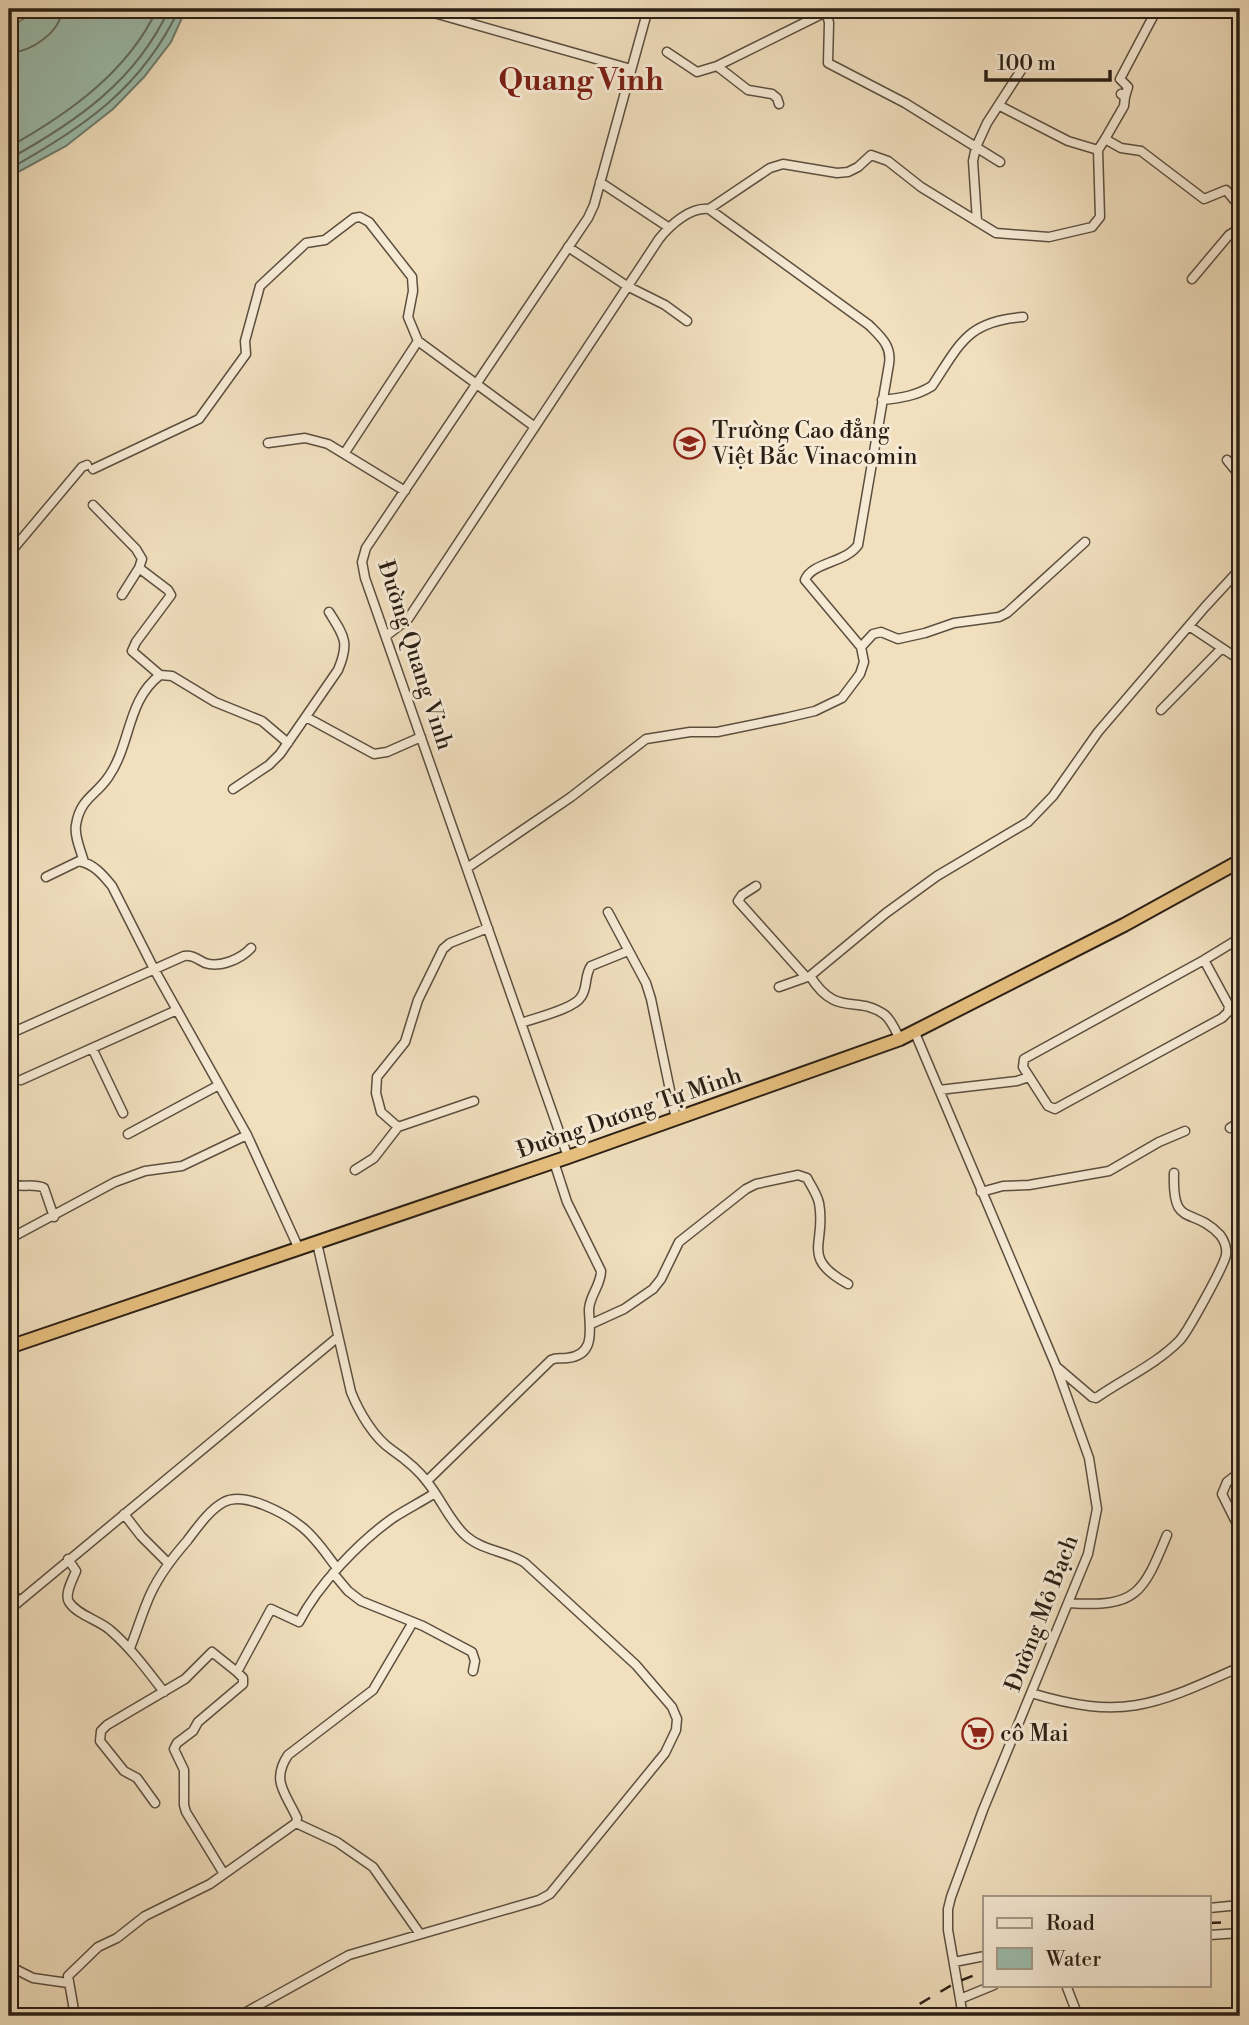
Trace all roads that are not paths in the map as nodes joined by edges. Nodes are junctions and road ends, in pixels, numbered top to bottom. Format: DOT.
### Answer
graph roads {
  1 [pos="648,9"];
  2 [pos="1157,9"];
  3 [pos="828,10"];
  4 [pos="434,13"];
  5 [pos="667,52"];
  6 [pos="1027,61"];
  7 [pos="717,66"];
  8 [pos="631,69"];
  9 [pos="779,104"];
  10 [pos="1000,106"];
  11 [pos="1105,139"];
  12 [pos="976,147"];
  13 [pos="1098,150"];
  14 [pos="1000,162"];
  15 [pos="600,182"];
  16 [pos="1240,207"];
  17 [pos="709,209"];
  18 [pos="976,220"];
  19 [pos="668,227"];
  20 [pos="1240,228"];
  21 [pos="568,247"];
  22 [pos="1192,279"];
  23 [pos="627,286"];
  24 [pos="1023,317"];
  25 [pos="687,321"];
  26 [pos="418,341"];
  27 [pos="476,386"];
  28 [pos="882,400"];
  29 [pos="535,427"];
  30 [pos="268,443"];
  31 [pos="344,454"];
  32 [pos="1227,460"];
  33 [pos="1240,476"];
  34 [pos="405,491"];
  35 [pos="93,505"];
  36 [pos="1085,542"];
  37 [pos="9,554"];
  38 [pos="139,568"];
  39 [pos="1240,569"];
  40 [pos="122,595"];
  41 [pos="329,612"];
  42 [pos="1189,626"];
  43 [pos="386,636"];
  44 [pos="861,647"];
  45 [pos="1221,649"];
  46 [pos="1240,660"];
  47 [pos="160,675"];
  48 [pos="1161,709"];
  49 [pos="306,717"];
  50 [pos="421,737"];
  51 [pos="288,743"];
  52 [pos="233,789"];
  53 [pos="1240,861"];
  54 [pos="84,862"];
  55 [pos="467,868"];
  56 [pos="46,877"];
  57 [pos="756,886"];
  58 [pos="608,912"];
  59 [pos="488,928"];
  60 [pos="1240,938"];
  61 [pos="251,948"];
  62 [pos="628,951"];
  63 [pos="1204,960"];
  64 [pos="154,969"];
  65 [pos="808,976"];
  66 [pos="779,987"];
  67 [pos="177,1010"];
  68 [pos="521,1023"];
  69 [pos="915,1033"];
  70 [pos="9,1034"];
  71 [pos="900,1039"];
  72 [pos="92,1048"];
  73 [pos="1029,1077"];
  74 [pos="21,1080"];
  75 [pos="219,1085"];
  76 [pos="939,1090"];
  77 [pos="474,1101"];
  78 [pos="123,1113"];
  79 [pos="676,1119"];
  80 [pos="1240,1122"];
  81 [pos="398,1127"];
  82 [pos="1230,1128"];
  83 [pos="1185,1131"];
  84 [pos="128,1134"];
  85 [pos="247,1135"];
  86 [pos="568,1157"];
  87 [pos="554,1162"];
  88 [pos="355,1170"];
  89 [pos="1174,1173"];
  90 [pos="9,1184"];
  91 [pos="981,1192"];
  92 [pos="54,1217"];
  93 [pos="9,1239"];
  94 [pos="317,1243"];
  95 [pos="299,1249"];
  96 [pos="848,1284"];
  97 [pos="591,1324"];
  98 [pos="338,1338"];
  99 [pos="9,1347"];
  100 [pos="1056,1366"];
  101 [pos="1240,1472"];
  102 [pos="427,1481"];
  103 [pos="435,1493"];
  104 [pos="124,1514"];
  105 [pos="1240,1530"];
  106 [pos="1167,1535"];
  107 [pos="68,1559"];
  108 [pos="168,1563"];
  109 [pos="335,1570"];
  110 [pos="9,1589"];
  111 [pos="18,1600"];
  112 [pos="1069,1602"];
  113 [pos="9,1609"];
  114 [pos="413,1622"];
  115 [pos="130,1648"];
  116 [pos="1240,1667"];
  117 [pos="473,1671"];
  118 [pos="237,1672"];
  119 [pos="164,1692"];
  120 [pos="1031,1693"];
  121 [pos="155,1803"];
  122 [pos="296,1823"];
  123 [pos="224,1874"];
  124 [pos="1240,1905"];
  125 [pos="1210,1908"];
  126 [pos="1240,1933"];
  127 [pos="420,1934"];
  128 [pos="1210,1934"];
  129 [pos="983,1956"];
  130 [pos="954,1962"];
  131 [pos="9,1966"];
  132 [pos="68,1983"];
  133 [pos="992,1986"];
  134 [pos="1066,1986"];
  135 [pos="960,1999"];
  136 [pos="75,2016"];
  137 [pos="239,2016"];
  138 [pos="964,2016"];
  139 [pos="1078,2016"];
  1 -- 8 [label="street, Đường Quang Vinh"];
  2 -- 11 [label="street"];
  3 -- 7 [label="street"];
  3 -- 12 [label="street"];
  4 -- 8 [label="street"];
  5 -- 7 [label="street"];
  6 -- 10 [label="street"];
  7 -- 9 [label="street"];
  8 -- 15 [label="street, Đường Quang Vinh"];
  10 -- 12 [label="street"];
  10 -- 13 [label="street"];
  11 -- 13 [label="street"];
  11 -- 16 [label="street"];
  12 -- 14 [label="street"];
  12 -- 18 [label="street"];
  13 -- 18 [label="street"];
  15 -- 19 [label="street"];
  15 -- 21 [label="street, Đường Quang Vinh"];
  17 -- 18 [label="street"];
  17 -- 19 [label="street"];
  17 -- 28 [label="street"];
  19 -- 23 [label="street"];
  20 -- 22 [label="street"];
  21 -- 23 [label="street"];
  21 -- 27 [label="street, Đường Quang Vinh"];
  23 -- 25 [label="street"];
  23 -- 29 [label="street"];
  24 -- 28 [label="street"];
  26 -- 27 [label="street"];
  26 -- 31 [label="street"];
  26 -- 37 [label="street"];
  27 -- 29 [label="street"];
  27 -- 34 [label="street, Đường Quang Vinh"];
  28 -- 44 [label="street"];
  29 -- 43 [label="street"];
  30 -- 31 [label="street"];
  31 -- 34 [label="street"];
  32 -- 33 [label="street"];
  34 -- 43 [label="street, Đường Quang Vinh"];
  35 -- 38 [label="street"];
  36 -- 44 [label="street"];
  38 -- 40 [label="street"];
  38 -- 47 [label="street"];
  39 -- 42 [label="street"];
  41 -- 49 [label="street"];
  42 -- 45 [label="street"];
  42 -- 65 [label="street"];
  43 -- 50 [label="street, Đường Quang Vinh"];
  44 -- 55 [label="street"];
  45 -- 46 [label="street"];
  45 -- 48 [label="street"];
  47 -- 51 [label="street"];
  47 -- 54 [label="street"];
  49 -- 50 [label="street"];
  49 -- 51 [label="street"];
  50 -- 55 [label="street, Đường Quang Vinh"];
  51 -- 52 [label="street"];
  53 -- 69 [label="highway, Đường Dương Tự Minh"];
  54 -- 56 [label="street"];
  54 -- 64 [label="street"];
  55 -- 59 [label="street, Đường Quang Vinh"];
  57 -- 65 [label="street"];
  58 -- 62 [label="street"];
  59 -- 68 [label="street, Đường Quang Vinh"];
  59 -- 81 [label="street"];
  60 -- 63 [label="street"];
  61 -- 64 [label="street"];
  62 -- 68 [label="street"];
  62 -- 79 [label="street"];
  63 -- 73 [label="street"];
  63 -- 73 [label="street"];
  64 -- 67 [label="street"];
  64 -- 70 [label="street"];
  65 -- 66 [label="street"];
  65 -- 71 [label="street"];
  67 -- 72 [label="street"];
  67 -- 75 [label="street"];
  68 -- 86 [label="street, Đường Quang Vinh"];
  69 -- 71 [label="highway, Đường Dương Tự Minh"];
  69 -- 76 [label="street, Đường Mỏ Bạch"];
  71 -- 79 [label="highway, Đường Dương Tự Minh"];
  72 -- 74 [label="street"];
  72 -- 78 [label="street"];
  73 -- 76 [label="street"];
  75 -- 84 [label="street"];
  75 -- 85 [label="street"];
  76 -- 91 [label="street, Đường Mỏ Bạch"];
  77 -- 81 [label="street"];
  79 -- 86 [label="highway, Đường Dương Tự Minh"];
  80 -- 82 [label="street"];
  81 -- 88 [label="street"];
  83 -- 91 [label="street"];
  85 -- 92 [label="street"];
  85 -- 95 [label="street"];
  86 -- 87 [label="highway, Đường Dương Tự Minh"];
  87 -- 94 [label="highway, Đường Dương Tự Minh"];
  87 -- 97 [label="street"];
  89 -- 100 [label="street"];
  90 -- 92 [label="street"];
  91 -- 100 [label="street, Đường Mỏ Bạch"];
  92 -- 93 [label="street"];
  94 -- 95 [label="highway, Đường Dương Tự Minh"];
  94 -- 98 [label="street"];
  95 -- 99 [label="highway, Đường Dương Tự Minh"];
  96 -- 97 [label="street"];
  97 -- 102 [label="street"];
  98 -- 102 [label="street"];
  98 -- 104 [label="street"];
  100 -- 112 [label="street, Đường Mỏ Bạch"];
  101 -- 105 [label="street"];
  102 -- 103 [label="street"];
  103 -- 109 [label="street"];
  103 -- 127 [label="street"];
  104 -- 107 [label="street"];
  104 -- 108 [label="street"];
  106 -- 112 [label="street"];
  107 -- 111 [label="street"];
  107 -- 115 [label="street"];
  108 -- 109 [label="street"];
  108 -- 115 [label="street"];
  109 -- 114 [label="street"];
  109 -- 118 [label="street"];
  110 -- 111 [label="street"];
  111 -- 113 [label="street"];
  112 -- 120 [label="street, Đường Mỏ Bạch"];
  114 -- 117 [label="street"];
  114 -- 122 [label="street"];
  115 -- 119 [label="street"];
  116 -- 120 [label="street"];
  118 -- 119 [label="street"];
  118 -- 123 [label="street"];
  119 -- 121 [label="street"];
  120 -- 130 [label="street, Đường Mỏ Bạch"];
  122 -- 123 [label="street"];
  122 -- 127 [label="street"];
  123 -- 132 [label="street"];
  124 -- 125 [label="street"];
  126 -- 128 [label="street"];
  127 -- 137 [label="street"];
  129 -- 130 [label="street"];
  130 -- 135 [label="street, Đường Mỏ Bạch"];
  131 -- 132 [label="street"];
  132 -- 136 [label="street"];
  133 -- 135 [label="street"];
  134 -- 139 [label="street"];
  135 -- 138 [label="street, Đường Mỏ Bạch"];
}
